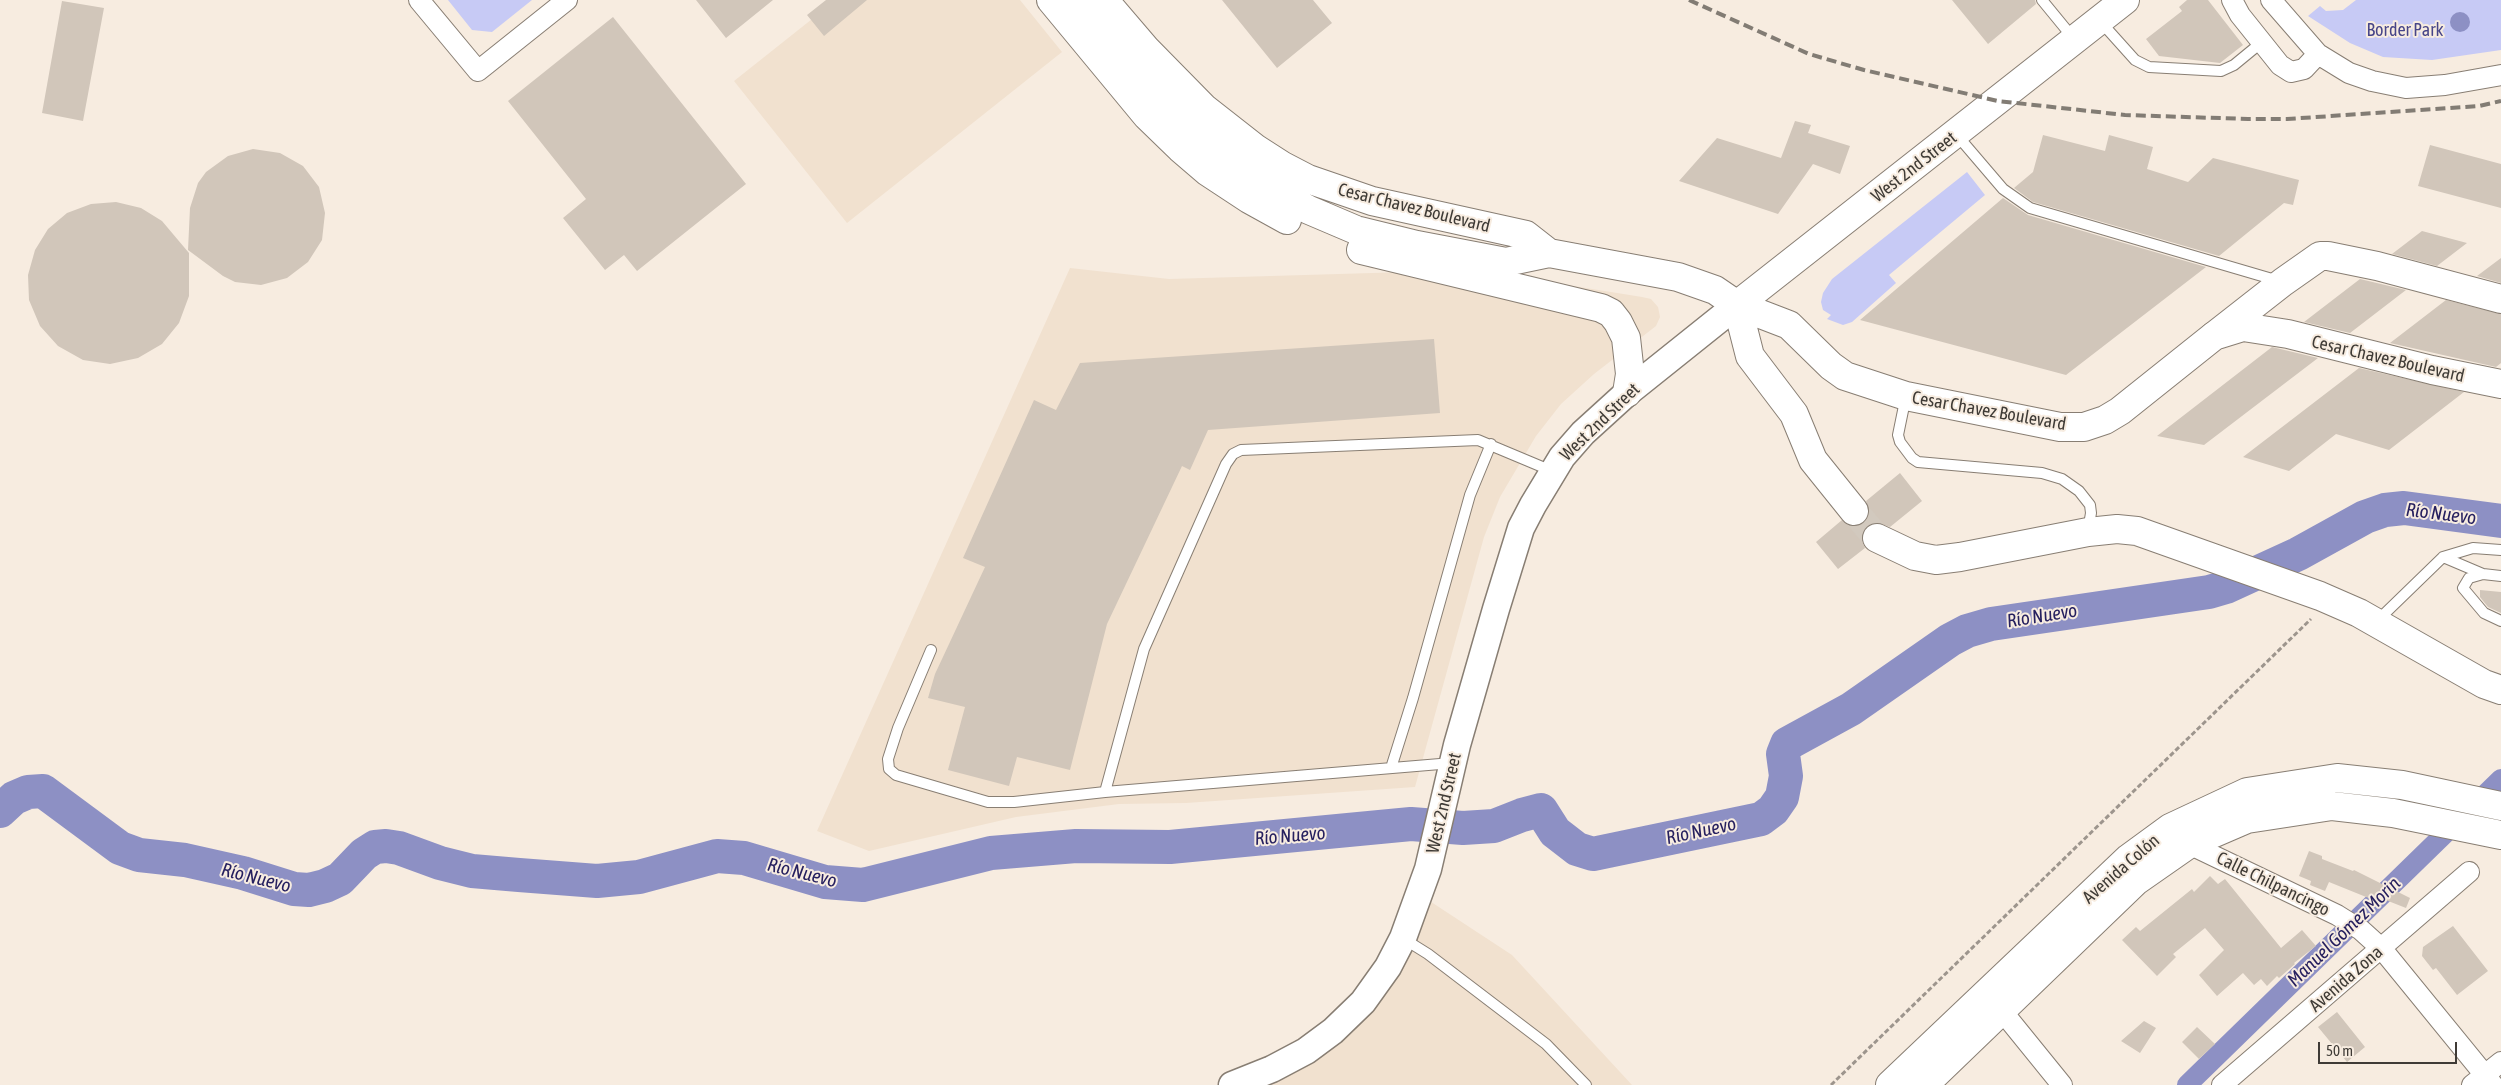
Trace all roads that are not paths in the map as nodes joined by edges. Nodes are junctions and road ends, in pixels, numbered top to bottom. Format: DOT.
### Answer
graph roads {
  1 [pos="419,0"];
  2 [pos="1051,0"];
  3 [pos="1076,0"];
  4 [pos="1104,0"];
  5 [pos="2042,0"];
  6 [pos="2125,0"];
  7 [pos="2232,0"];
  8 [pos="2271,0"];
  9 [pos="562,1"];
  10 [pos="2099,20"];
  11 [pos="2074,40"];
  12 [pos="2262,42"];
  13 [pos="2318,54"];
  14 [pos="2501,75"];
  15 [pos="1956,134"];
  16 [pos="1549,253"];
  17 [pos="2283,282"];
  18 [pos="2501,299"];
  19 [pos="1737,305"];
  20 [pos="2214,336"];
  21 [pos="2501,384"];
  22 [pos="1627,393"];
  23 [pos="1906,396"];
  24 [pos="1491,444"];
  25 [pos="1553,471"];
  26 [pos="1854,511"];
  27 [pos="2088,532"];
  28 [pos="1877,538"];
  29 [pos="2501,550"];
  30 [pos="2443,557"];
  31 [pos="2483,574"];
  32 [pos="2501,576"];
  33 [pos="2368,618"];
  34 [pos="2501,621"];
  35 [pos="931,650"];
  36 [pos="2501,690"];
  37 [pos="1453,762"];
  38 [pos="1391,768"];
  39 [pos="1105,792"];
  40 [pos="2501,806"];
  41 [pos="2501,835"];
  42 [pos="2189,844"];
  43 [pos="2469,872"];
  44 [pos="1403,938"];
  45 [pos="2382,949"];
  46 [pos="2002,1011"];
  47 [pos="2501,1062"];
  48 [pos="2483,1082"];
  49 [pos="1232,1085"];
  50 [pos="1586,1085"];
  51 [pos="1890,1085"];
  52 [pos="1924,1085"];
  53 [pos="2062,1085"];
  54 [pos="2222,1085"];
  1 -- 9 [label="street"];
  2 -- 22 [label="main road"];
  3 -- 16 [label="main road, Cesar Chavez Boulevard"];
  4 -- 16 [label="main road, Cesar Chavez Boulevard"];
  5 -- 11 [label="lane"];
  6 -- 10 [label="main road, West 2nd Street"];
  7 -- 12 [label="street"];
  8 -- 13 [label="street"];
  10 -- 11 [label="main road, West 2nd Street"];
  10 -- 12 [label="lane"];
  11 -- 15 [label="main road, West 2nd Street"];
  12 -- 13 [label="street"];
  13 -- 14 [label="street"];
  15 -- 17 [label="lane"];
  15 -- 19 [label="main road, West 2nd Street"];
  16 -- 19 [label="main road, Cesar Chavez Boulevard"];
  17 -- 18 [label="main road"];
  17 -- 20 [label="main road"];
  19 -- 22 [label="street, West 2nd Street"];
  19 -- 23 [label="main road, Cesar Chavez Boulevard"];
  19 -- 26 [label="main road"];
  20 -- 21 [label="main road, Cesar Chavez Boulevard"];
  20 -- 23 [label="main road, Cesar Chavez Boulevard"];
  22 -- 25 [label="street, West 2nd Street"];
  23 -- 27 [label="lane"];
  24 -- 25 [label="lane"];
  24 -- 38 [label="lane"];
  24 -- 39 [label="lane"];
  25 -- 37 [label="street, West 2nd Street"];
  27 -- 28 [label="main road"];
  27 -- 33 [label="main road"];
  29 -- 30 [label="lane"];
  30 -- 31 [label="lane"];
  30 -- 33 [label="lane"];
  31 -- 32 [label="lane"];
  31 -- 34 [label="lane"];
  33 -- 36 [label="main road"];
  35 -- 39 [label="lane"];
  37 -- 38 [label="lane"];
  37 -- 44 [label="street, West 2nd Street"];
  38 -- 39 [label="lane"];
  40 -- 51 [label="main road, Avenida Colón"];
  41 -- 42 [label="main road, Avenida Colón"];
  42 -- 45 [label="street, Calle Chilpancingo"];
  42 -- 46 [label="main road, Avenida Colón"];
  43 -- 45 [label="street, Avenida Zona"];
  44 -- 49 [label="street, West 2nd Street"];
  44 -- 50 [label="lane"];
  45 -- 48 [label="street, Calle Chilpancingo"];
  45 -- 54 [label="street, Avenida Zona"];
  46 -- 52 [label="main road, Avenida Colón"];
  46 -- 53 [label="street"];
  47 -- 48 [label="street"];
}
